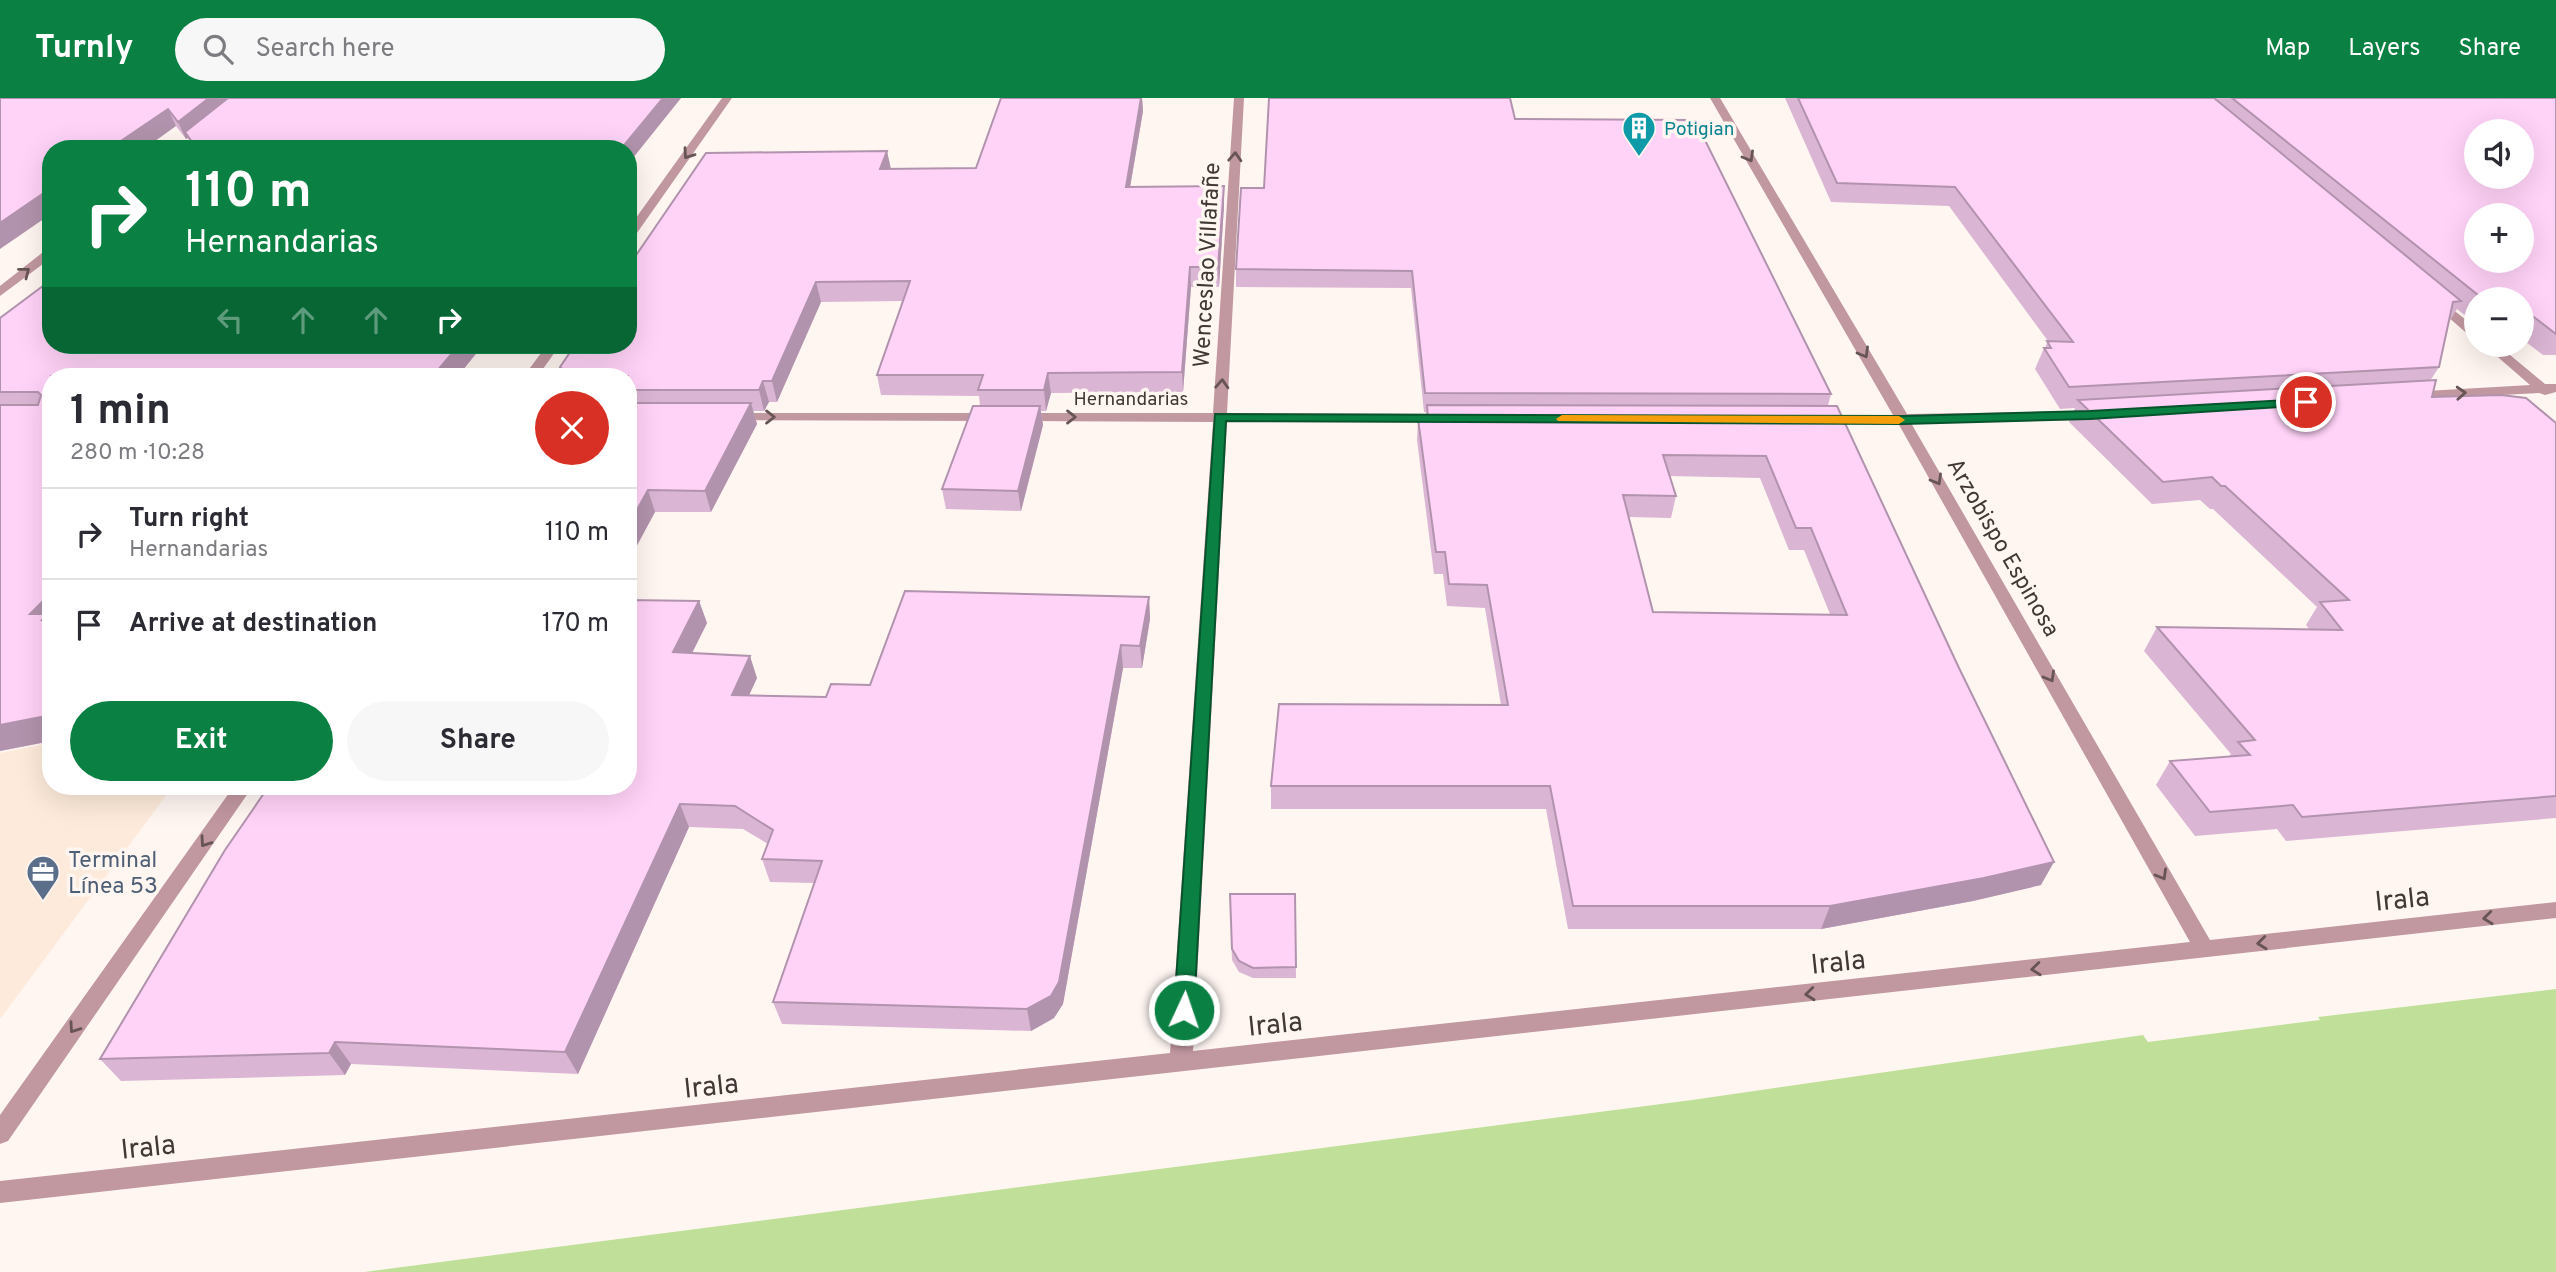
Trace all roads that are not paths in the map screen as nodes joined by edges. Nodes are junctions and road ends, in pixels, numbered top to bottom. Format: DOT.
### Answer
graph roads {
  1 [pos="727,98"];
  2 [pos="1239,98"];
  3 [pos="1715,98"];
  4 [pos="216,123"];
  5 [pos="194,140"];
  6 [pos="637,225"];
  7 [pos="42,260"];
  8 [pos="2424,290"];
  9 [pos="0,292"];
  10 [pos="2464,324"];
  11 [pos="2506,357"];
  12 [pos="2549,388"];
  13 [pos="2393,397"];
  14 [pos="2556,400"];
  15 [pos="2113,414"];
  16 [pos="724,417"];
  17 [pos="1220,417"];
  18 [pos="1457,418"];
  19 [pos="1806,420"];
  20 [pos="1903,420"];
  21 [pos="238,795"];
  22 [pos="2556,910"];
  23 [pos="2205,950"];
  24 [pos="1181,1063"];
  25 [pos="0,1134"];
  26 [pos="0,1192"];
  1 -- 6 [label="street, one-way"];
  17 -- 2 [label="street, Wenceslao Villafañe, one-way"];
  3 -- 20 [label="street, Arzobispo Espinosa, one-way"];
  4 -- 5 [label="street"];
  9 -- 7 [label="street, one-way"];
  8 -- 10 [label="street"];
  11 -- 12 [label="street"];
  13 -- 12 [label="street, one-way"];
  12 -- 14 [label="street"];
  15 -- 20 [label="street"];
  16 -- 17 [label="street, Hernandarias, one-way"];
  17 -- 18 [label="street, Hernandarias"];
  17 -- 24 [label="street, Wenceslao Villafañe"];
  19 -- 20 [label="street"];
  20 -- 23 [label="street, Arzobispo Espinosa, one-way"];
  21 -- 25 [label="street, one-way"];
  22 -- 23 [label="street, Irala, one-way"];
  23 -- 24 [label="street, Irala, one-way"];
  24 -- 26 [label="street, Irala"];
}
